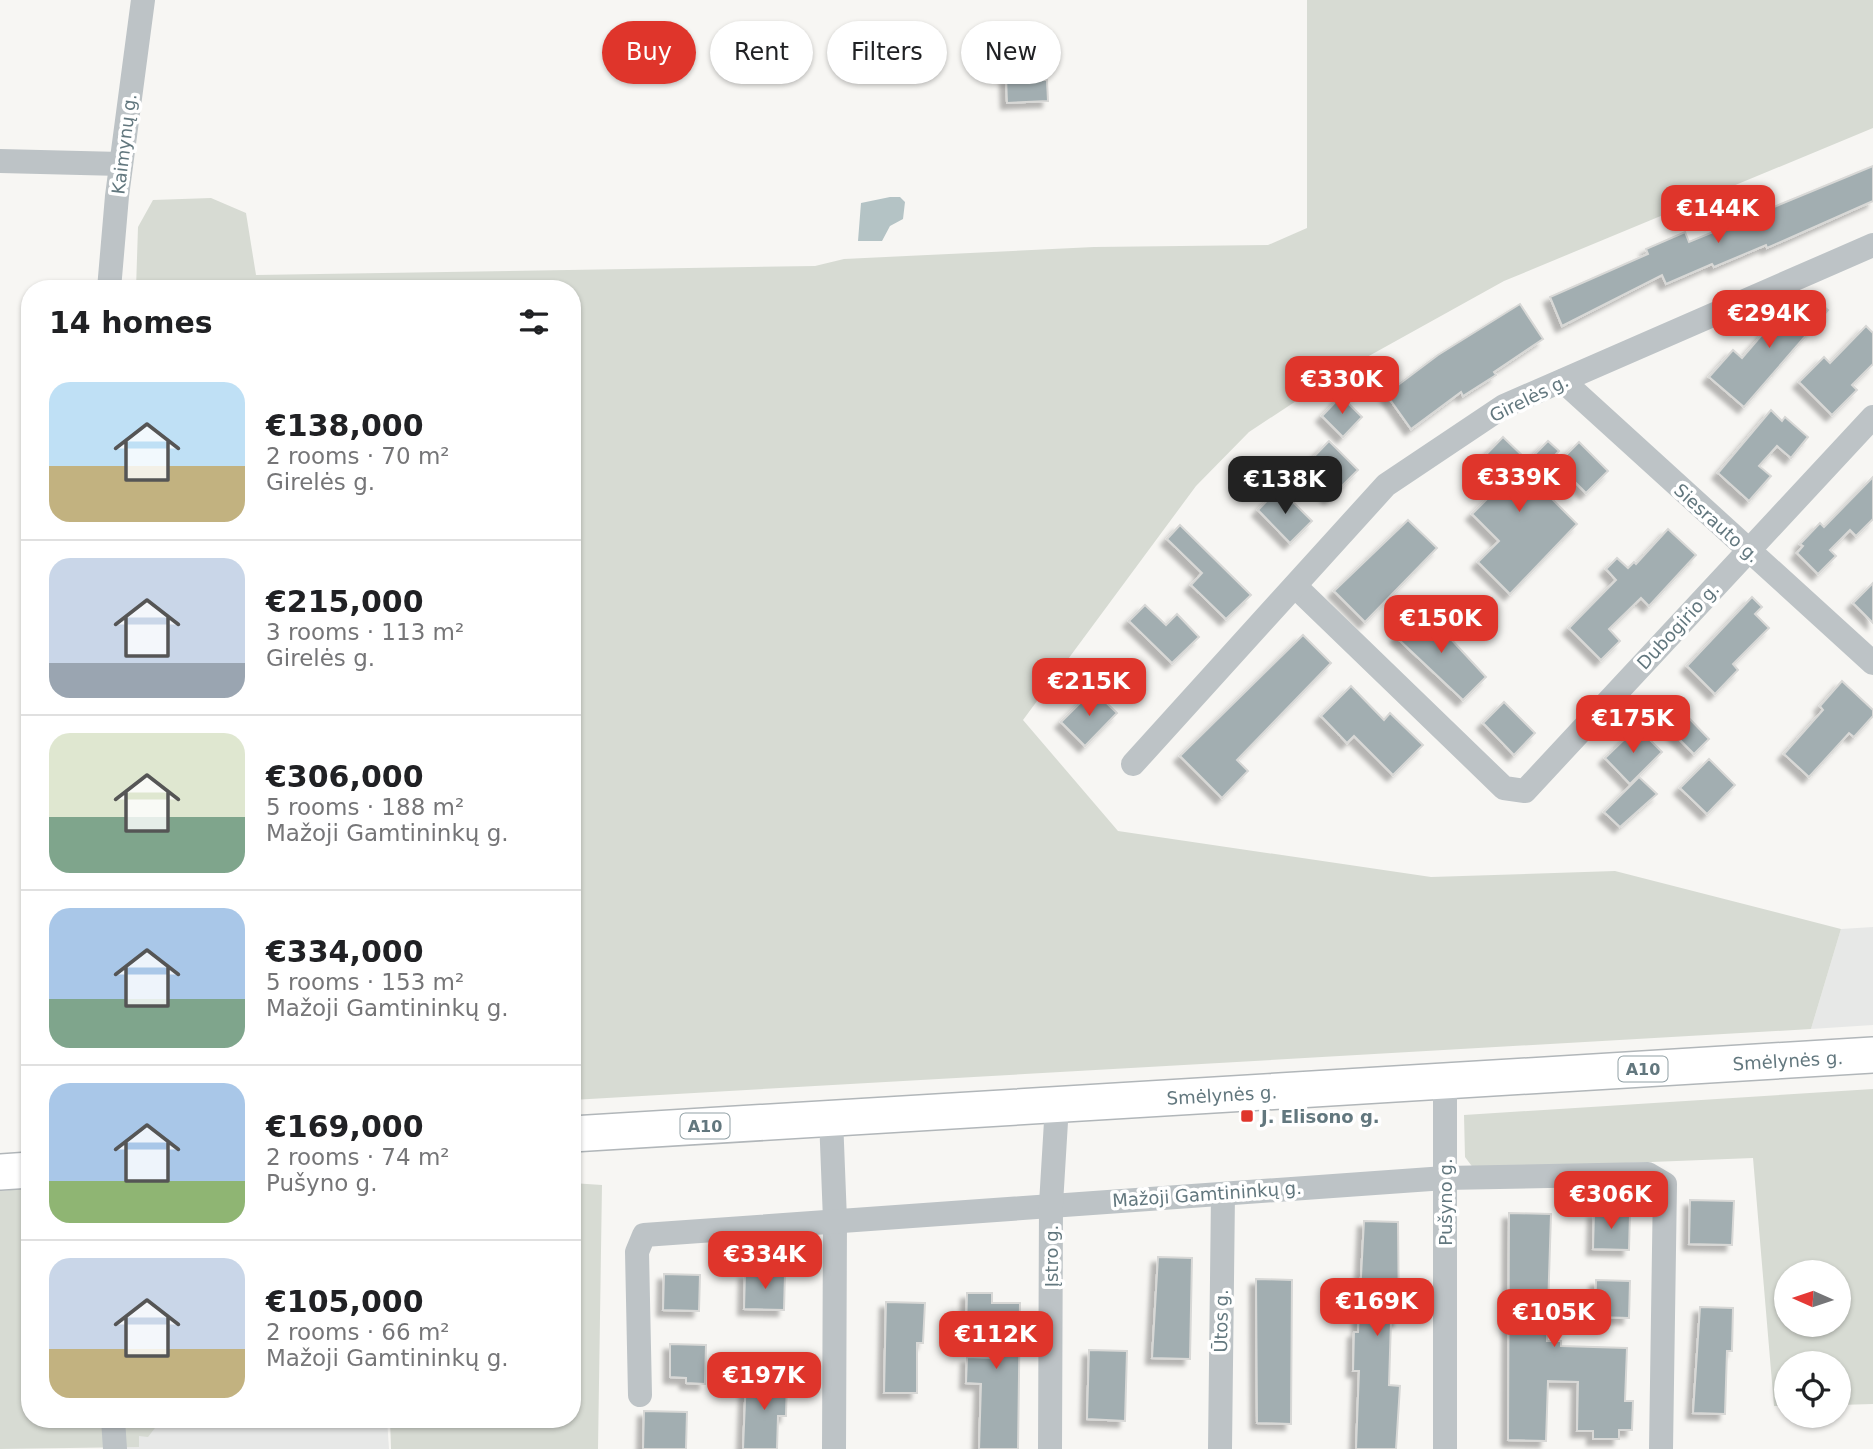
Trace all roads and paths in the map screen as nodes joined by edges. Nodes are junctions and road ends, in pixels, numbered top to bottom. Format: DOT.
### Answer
graph roads {
  1 [pos="143,0"];
  2 [pos="0,161"];
  3 [pos="121,164"];
  4 [pos="1873,245"];
  5 [pos="110,280"];
  6 [pos="1563,381"];
  7 [pos="1873,417"];
  8 [pos="1748,552"];
  9 [pos="1295,586"];
  10 [pos="1873,663"];
  11 [pos="1133,764"];
  12 [pos="1873,1055"];
  13 [pos="1444,1080"];
  14 [pos="1058,1105"];
  15 [pos="831,1118"];
  16 [pos="581,1133"];
  17 [pos="21,1171"];
  18 [pos="0,1172"];
  19 [pos="1445,1178"];
  20 [pos="1223,1194"];
  21 [pos="1051,1204"];
  22 [pos="835,1220"];
  23 [pos="640,1395"];
  24 [pos="114,1428"];
  25 [pos="115,1449"];
  26 [pos="834,1449"];
  27 [pos="1050,1449"];
  28 [pos="1220,1449"];
  29 [pos="1446,1449"];
  30 [pos="1661,1449"];
  1 -- 3 [label="street, Kaimynų g."];
  2 -- 3 [label="street"];
  3 -- 5 [label="street, Kaimynų g."];
  4 -- 6 [label="street, Girelės g."];
  6 -- 8 [label="street, Siesrauto g."];
  6 -- 9 [label="street, Girelės g."];
  7 -- 8 [label="street, Dubogirio g."];
  8 -- 9 [label="street, Dubogirio g."];
  8 -- 10 [label="street, Siesrauto g."];
  9 -- 11 [label="street, Girelės g."];
  12 -- 13 [label="highway, Smėlynės g. / A10"];
  13 -- 14 [label="highway, Smėlynės g. / A10"];
  13 -- 19 [label="street, Pušyno g."];
  14 -- 15 [label="highway, Smėlynės g. / A10"];
  14 -- 21 [label="street, Įstro g."];
  15 -- 16 [label="highway, Smėlynės g. / A10"];
  15 -- 22 [label="street"];
  17 -- 18 [label="highway"];
  19 -- 20 [label="street, Mažoji Gamtininkų g."];
  19 -- 29 [label="street, Pušyno g."];
  19 -- 30 [label="street, Mažoji Gamtininkų g."];
  20 -- 21 [label="street, Mažoji Gamtininkų g."];
  20 -- 28 [label="street, Ūtos g."];
  21 -- 22 [label="street, Mažoji Gamtininkų g."];
  21 -- 27 [label="street, Įstro g."];
  22 -- 23 [label="street, Mažoji Gamtininkų g."];
  22 -- 26 [label="street"];
  24 -- 25 [label="street"];
}
